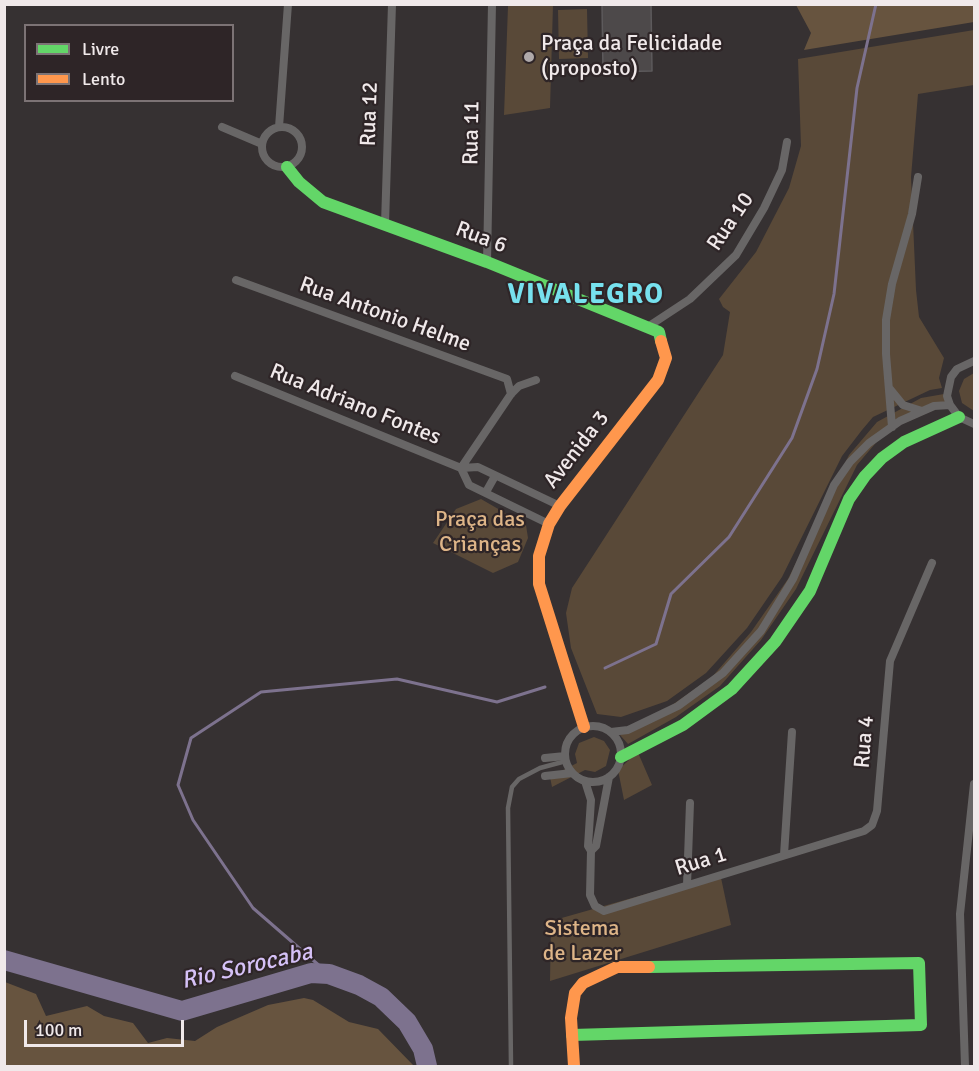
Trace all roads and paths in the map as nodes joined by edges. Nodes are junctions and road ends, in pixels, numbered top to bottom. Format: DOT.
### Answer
graph roads {
  1 [pos="288,4"];
  2 [pos="392,4"];
  3 [pos="492,4"];
  4 [pos="222,127"];
  5 [pos="279,127"];
  6 [pos="787,142"];
  7 [pos="262,144"];
  8 [pos="287,167"];
  9 [pos="918,177"];
  10 [pos="384,224"];
  11 [pos="487,262"];
  12 [pos="236,280"];
  13 [pos="649,326"];
  14 [pos="664,342"];
  15 [pos="975,361"];
  16 [pos="235,376"];
  17 [pos="536,380"];
  18 [pos="889,389"];
  19 [pos="511,394"];
  20 [pos="950,405"];
  21 [pos="924,411"];
  22 [pos="959,417"];
  23 [pos="975,424"];
  24 [pos="892,427"];
  25 [pos="462,468"];
  26 [pos="495,476"];
  27 [pos="486,492"];
  28 [pos="560,506"];
  29 [pos="549,524"];
  30 [pos="932,562"];
  31 [pos="584,727"];
  32 [pos="611,732"];
  33 [pos="792,732"];
  34 [pos="621,757"];
  35 [pos="545,758"];
  36 [pos="566,758"];
  37 [pos="572,773"];
  38 [pos="545,776"];
  39 [pos="609,777"];
  40 [pos="585,781"];
  41 [pos="975,784"];
  42 [pos="690,802"];
  43 [pos="872,825"];
  44 [pos="591,850"];
  45 [pos="784,855"];
  46 [pos="687,885"];
  47 [pos="572,1035"];
  48 [pos="511,1066"];
  49 [pos="574,1066"];
  50 [pos="965,1066"];
  1 -- 5 [label="street"];
  2 -- 10 [label="street, Rua 12"];
  3 -- 11 [label="street, Rua 11"];
  4 -- 7 [label="street"];
  5 -- 7 [label="street"];
  5 -- 8 [label="street"];
  6 -- 13 [label="street, Rua 10"];
  7 -- 8 [label="street"];
  8 -- 10 [label="street, Rua 6"];
  9 -- 18 [label="street"];
  10 -- 11 [label="street, Rua 6"];
  11 -- 13 [label="street, Rua 6"];
  12 -- 19 [label="street, Rua Antonio Helme"];
  13 -- 14 [label="street, Rua 6"];
  14 -- 28 [label="street, Avenida 3"];
  15 -- 20 [label="street"];
  16 -- 25 [label="street, Rua Adriano Fontes"];
  17 -- 19 [label="street"];
  18 -- 21 [label="street"];
  18 -- 24 [label="street"];
  19 -- 25 [label="street"];
  20 -- 21 [label="street"];
  20 -- 22 [label="street"];
  21 -- 24 [label="street"];
  22 -- 23 [label="street"];
  22 -- 34 [label="street"];
  24 -- 32 [label="street"];
  25 -- 26 [label="street, Rua Adriano Fontes"];
  25 -- 27 [label="street, Rua Adriano Fontes"];
  26 -- 27 [label="street"];
  26 -- 28 [label="street, Rua Adriano Fontes"];
  27 -- 29 [label="street, Rua Adriano Fontes"];
  28 -- 29 [label="street, Avenida 3"];
  29 -- 31 [label="street, Avenida 3"];
  30 -- 43 [label="street, Rua 4"];
  31 -- 32 [label="street"];
  31 -- 36 [label="street"];
  32 -- 34 [label="street"];
  33 -- 45 [label="street"];
  34 -- 39 [label="street"];
  35 -- 36 [label="street"];
  36 -- 37 [label="street"];
  36 -- 48 [label="lane"];
  37 -- 38 [label="street"];
  37 -- 40 [label="street"];
  39 -- 40 [label="street"];
  39 -- 44 [label="street"];
  40 -- 44 [label="street"];
  41 -- 50 [label="street"];
  42 -- 46 [label="street"];
  43 -- 45 [label="street, Rua 1"];
  44 -- 46 [label="street, Rua 1"];
  45 -- 46 [label="street, Rua 1"];
  47 -- 47 [label="street"];
  47 -- 49 [label="street"];
}
